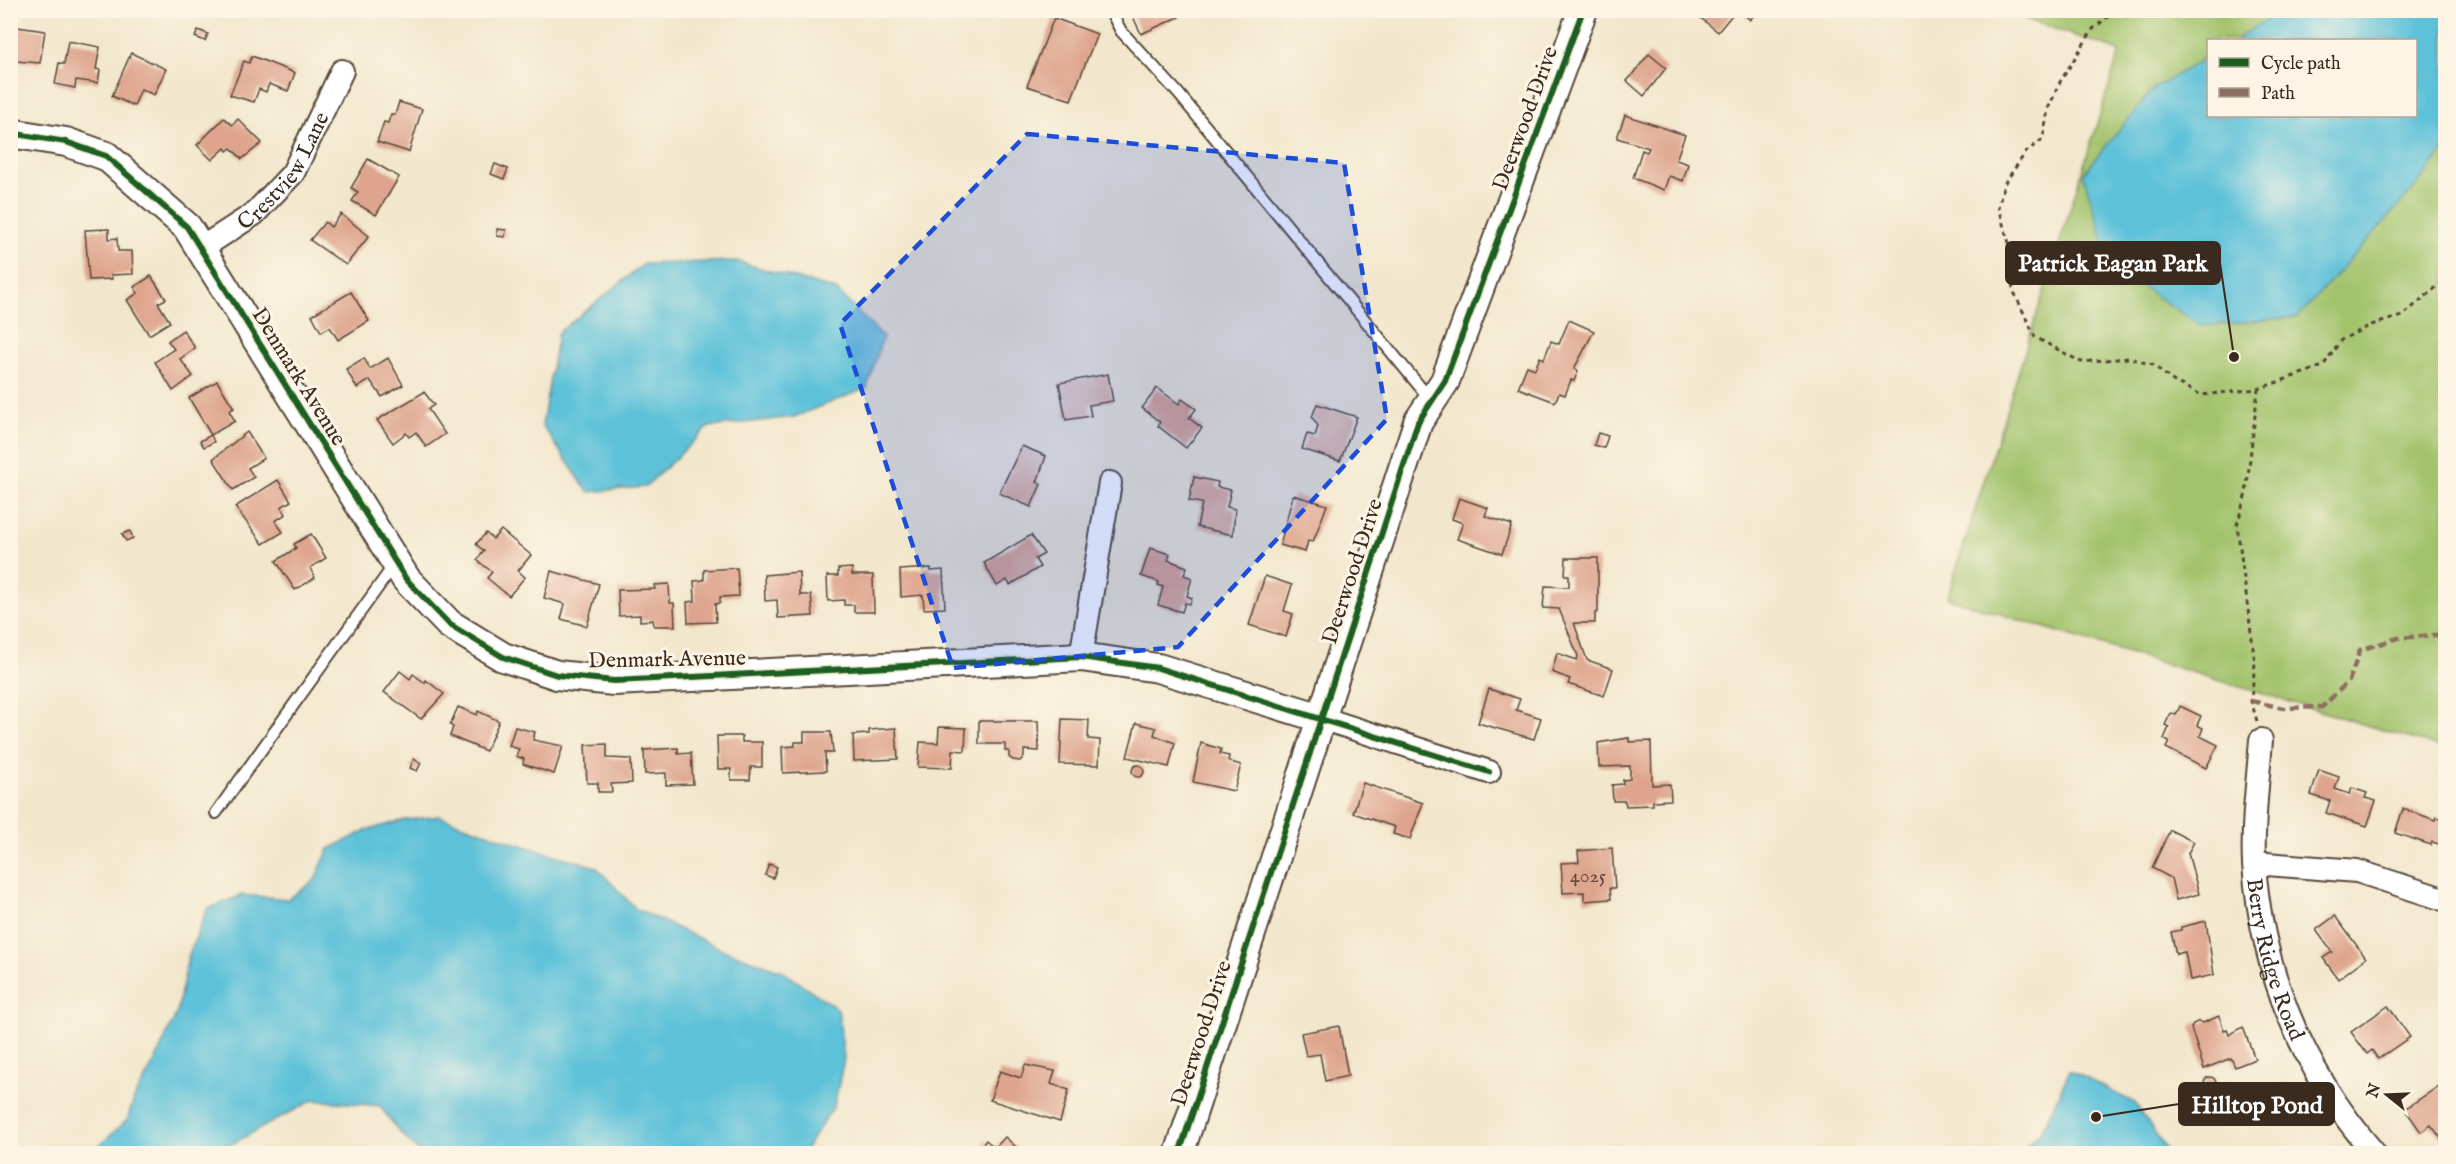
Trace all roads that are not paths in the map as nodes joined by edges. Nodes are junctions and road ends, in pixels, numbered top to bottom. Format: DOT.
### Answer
graph roads {
  1 [pos="1110,10"];
  2 [pos="1583,10"];
  3 [pos="342,71"];
  4 [pos="10,132"];
  5 [pos="200,249"];
  6 [pos="1432,401"];
  7 [pos="1110,483"];
  8 [pos="396,562"];
  9 [pos="1081,657"];
  10 [pos="1321,718"];
  11 [pos="2260,740"];
  12 [pos="1489,772"];
  13 [pos="216,813"];
  14 [pos="2254,863"];
  15 [pos="2445,900"];
  16 [pos="1179,1154"];
  17 [pos="2375,1154"];
  1 -- 6 [label="lane"];
  2 -- 6 [label="street, Deerwood Drive"];
  3 -- 5 [label="street, Crestview Lane"];
  4 -- 5 [label="street, Denmark Avenue"];
  5 -- 8 [label="street, Denmark Avenue"];
  6 -- 10 [label="street, Deerwood Drive"];
  7 -- 9 [label="street"];
  8 -- 9 [label="street, Denmark Avenue"];
  8 -- 13 [label="lane"];
  9 -- 10 [label="street, Denmark Avenue"];
  10 -- 12 [label="street"];
  10 -- 16 [label="street, Deerwood Drive"];
  11 -- 14 [label="street, Berry Ridge Road"];
  14 -- 15 [label="street"];
  14 -- 17 [label="street, Berry Ridge Road"];
}
